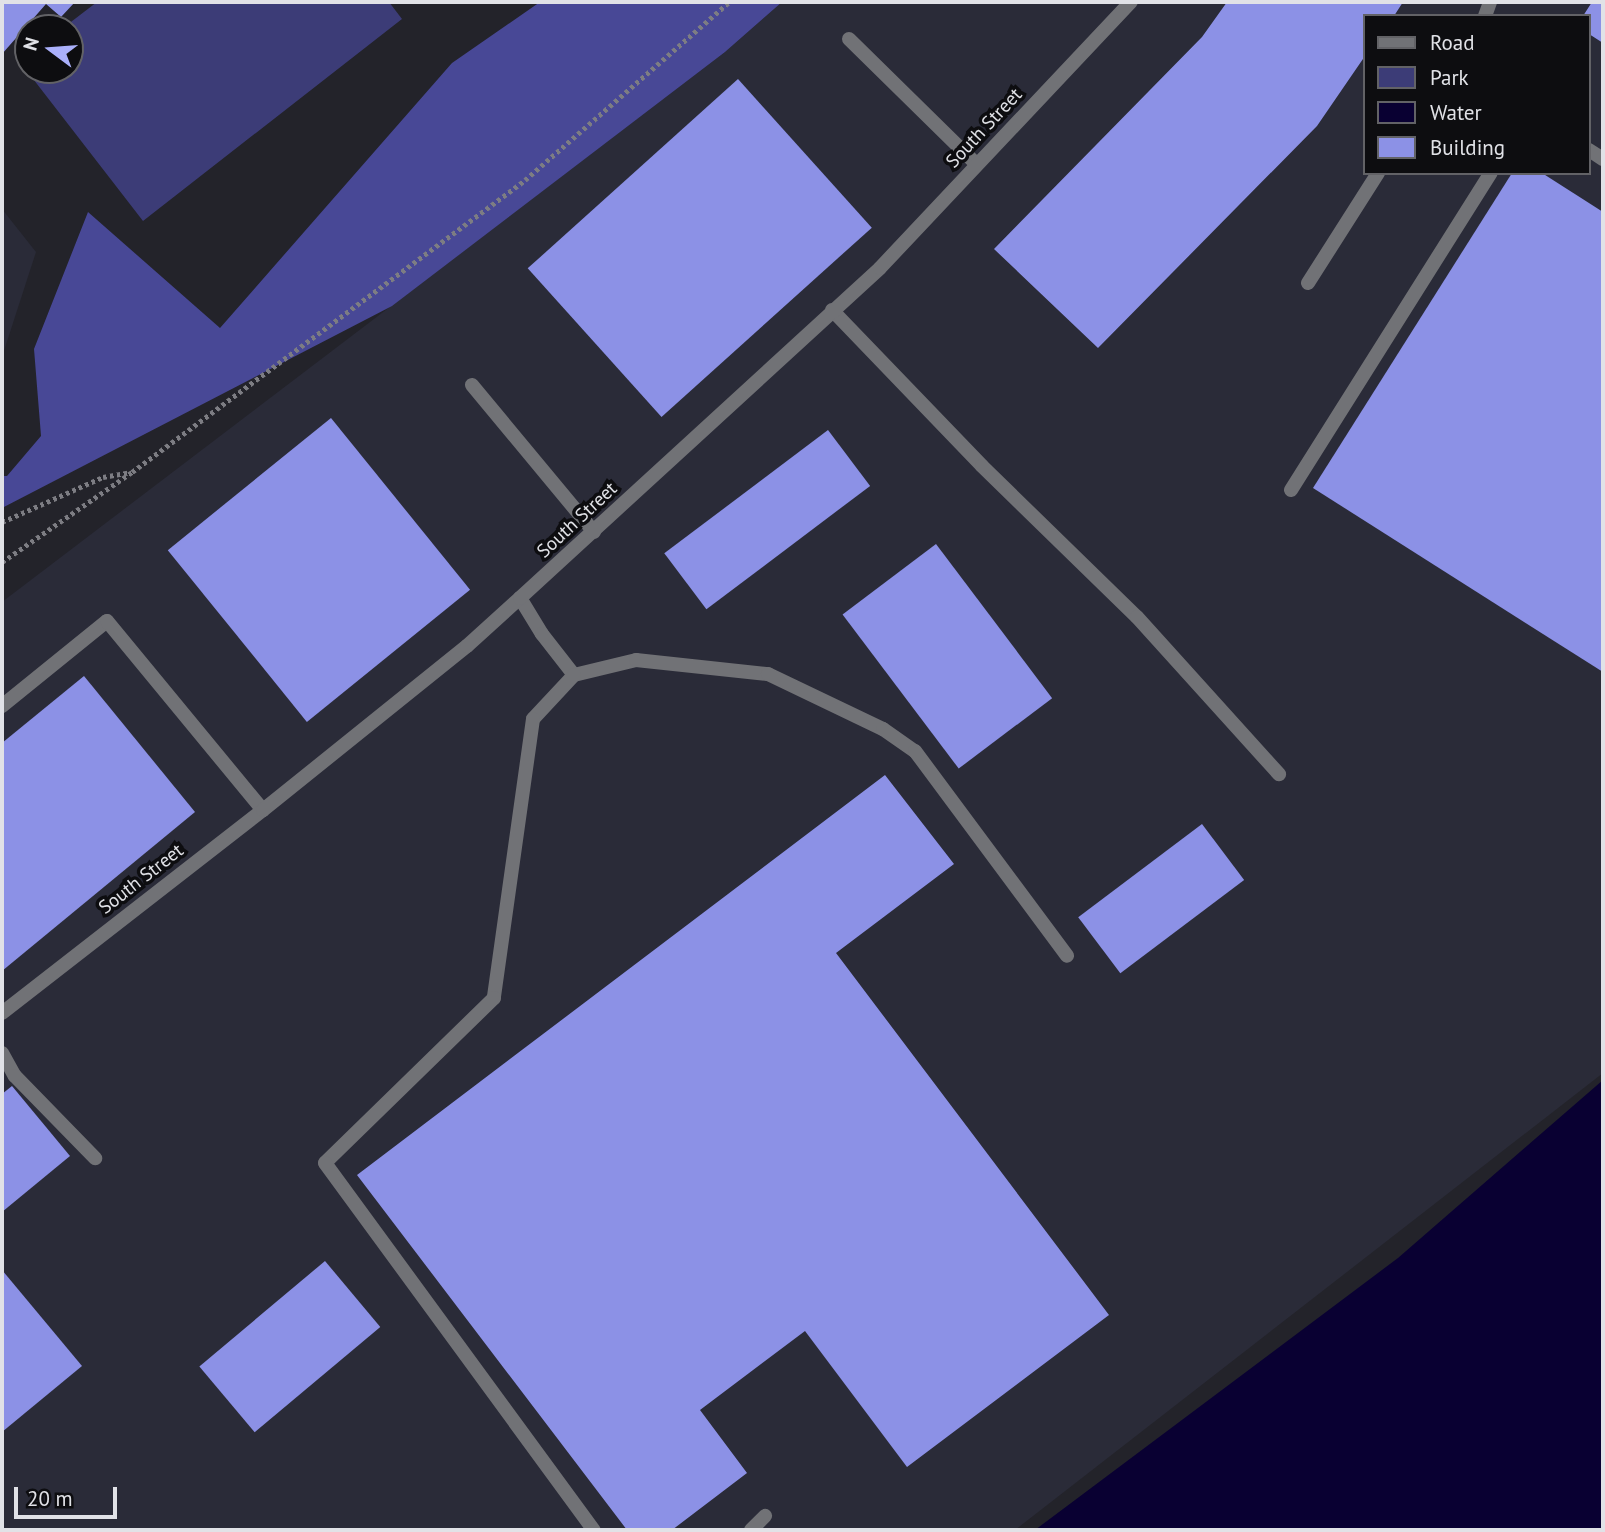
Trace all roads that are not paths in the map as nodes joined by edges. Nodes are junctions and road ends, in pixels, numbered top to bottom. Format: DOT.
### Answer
graph roads {
  1 [pos="1131,2"];
  2 [pos="849,39"];
  3 [pos="976,164"];
  4 [pos="1377,175"];
  5 [pos="1490,175"];
  6 [pos="1308,283"];
  7 [pos="832,310"];
  8 [pos="472,385"];
  9 [pos="1291,490"];
  10 [pos="594,532"];
  11 [pos="520,598"];
  12 [pos="574,675"];
  13 [pos="2,706"];
  14 [pos="1279,774"];
  15 [pos="262,810"];
  16 [pos="1067,956"];
  17 [pos="2,1013"];
  18 [pos="2,1053"];
  19 [pos="95,1158"];
  20 [pos="765,1516"];
  21 [pos="594,1530"];
  22 [pos="751,1530"];
  1 -- 3 [label="street, South Street"];
  2 -- 3 [label="street"];
  3 -- 7 [label="street, South Street"];
  4 -- 6 [label="street"];
  5 -- 9 [label="street"];
  7 -- 10 [label="street, South Street"];
  7 -- 14 [label="street"];
  8 -- 10 [label="street"];
  10 -- 11 [label="street, South Street"];
  11 -- 12 [label="street"];
  11 -- 15 [label="street, South Street"];
  12 -- 16 [label="street"];
  12 -- 21 [label="street"];
  13 -- 15 [label="street"];
  15 -- 17 [label="street, South Street"];
  18 -- 19 [label="street"];
  20 -- 22 [label="street"];
}
